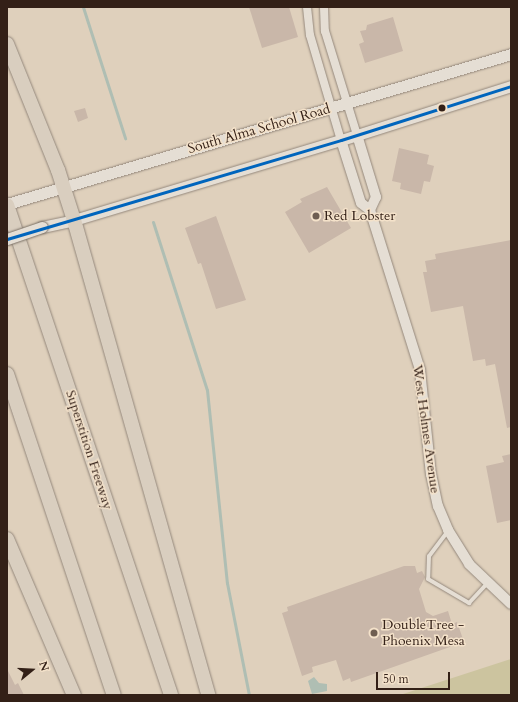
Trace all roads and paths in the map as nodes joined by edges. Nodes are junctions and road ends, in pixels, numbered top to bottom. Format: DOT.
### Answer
graph roads {
  1 [pos="307,7"];
  2 [pos="324,7"];
  3 [pos="7,44"];
  4 [pos="511,54"];
  5 [pos="511,86"];
  6 [pos="347,104"];
  7 [pos="331,108"];
  8 [pos="357,135"];
  9 [pos="341,140"];
  10 [pos="62,187"];
  11 [pos="7,204"];
  12 [pos="370,210"];
  13 [pos="74,220"];
  14 [pos="7,239"];
  15 [pos="7,374"];
  16 [pos="448,530"];
  17 [pos="7,539"];
  18 [pos="487,584"];
  19 [pos="511,604"];
  20 [pos="74,695"];
  21 [pos="114,695"];
  22 [pos="170,695"];
  23 [pos="208,695"];
  1 -- 7 [label="street, West Holmes Avenue"];
  2 -- 6 [label="street, West Holmes Avenue"];
  3 -- 10 [label="highway"];
  4 -- 6 [label="main road, South Alma School Road"];
  5 -- 8 [label="main road"];
  6 -- 7 [label="main road, South Alma School Road"];
  6 -- 8 [label="street, West Holmes Avenue"];
  7 -- 9 [label="street, West Holmes Avenue"];
  7 -- 10 [label="main road, South Alma School Road"];
  8 -- 9 [label="main road"];
  8 -- 12 [label="street, West Holmes Avenue"];
  9 -- 12 [label="street, West Holmes Avenue"];
  9 -- 13 [label="main road"];
  10 -- 11 [label="main road, South Alma School Road"];
  10 -- 13 [label="highway"];
  11 -- 22 [label="highway, Superstition Freeway"];
  12 -- 16 [label="street, West Holmes Avenue"];
  13 -- 14 [label="main road, bridge"];
  13 -- 23 [label="highway"];
  15 -- 21 [label="highway"];
  16 -- 18 [label="street, West Holmes Avenue"];
  16 -- 18 [label="lane"];
  17 -- 20 [label="highway"];
  18 -- 19 [label="street, West Holmes Avenue"];
}
